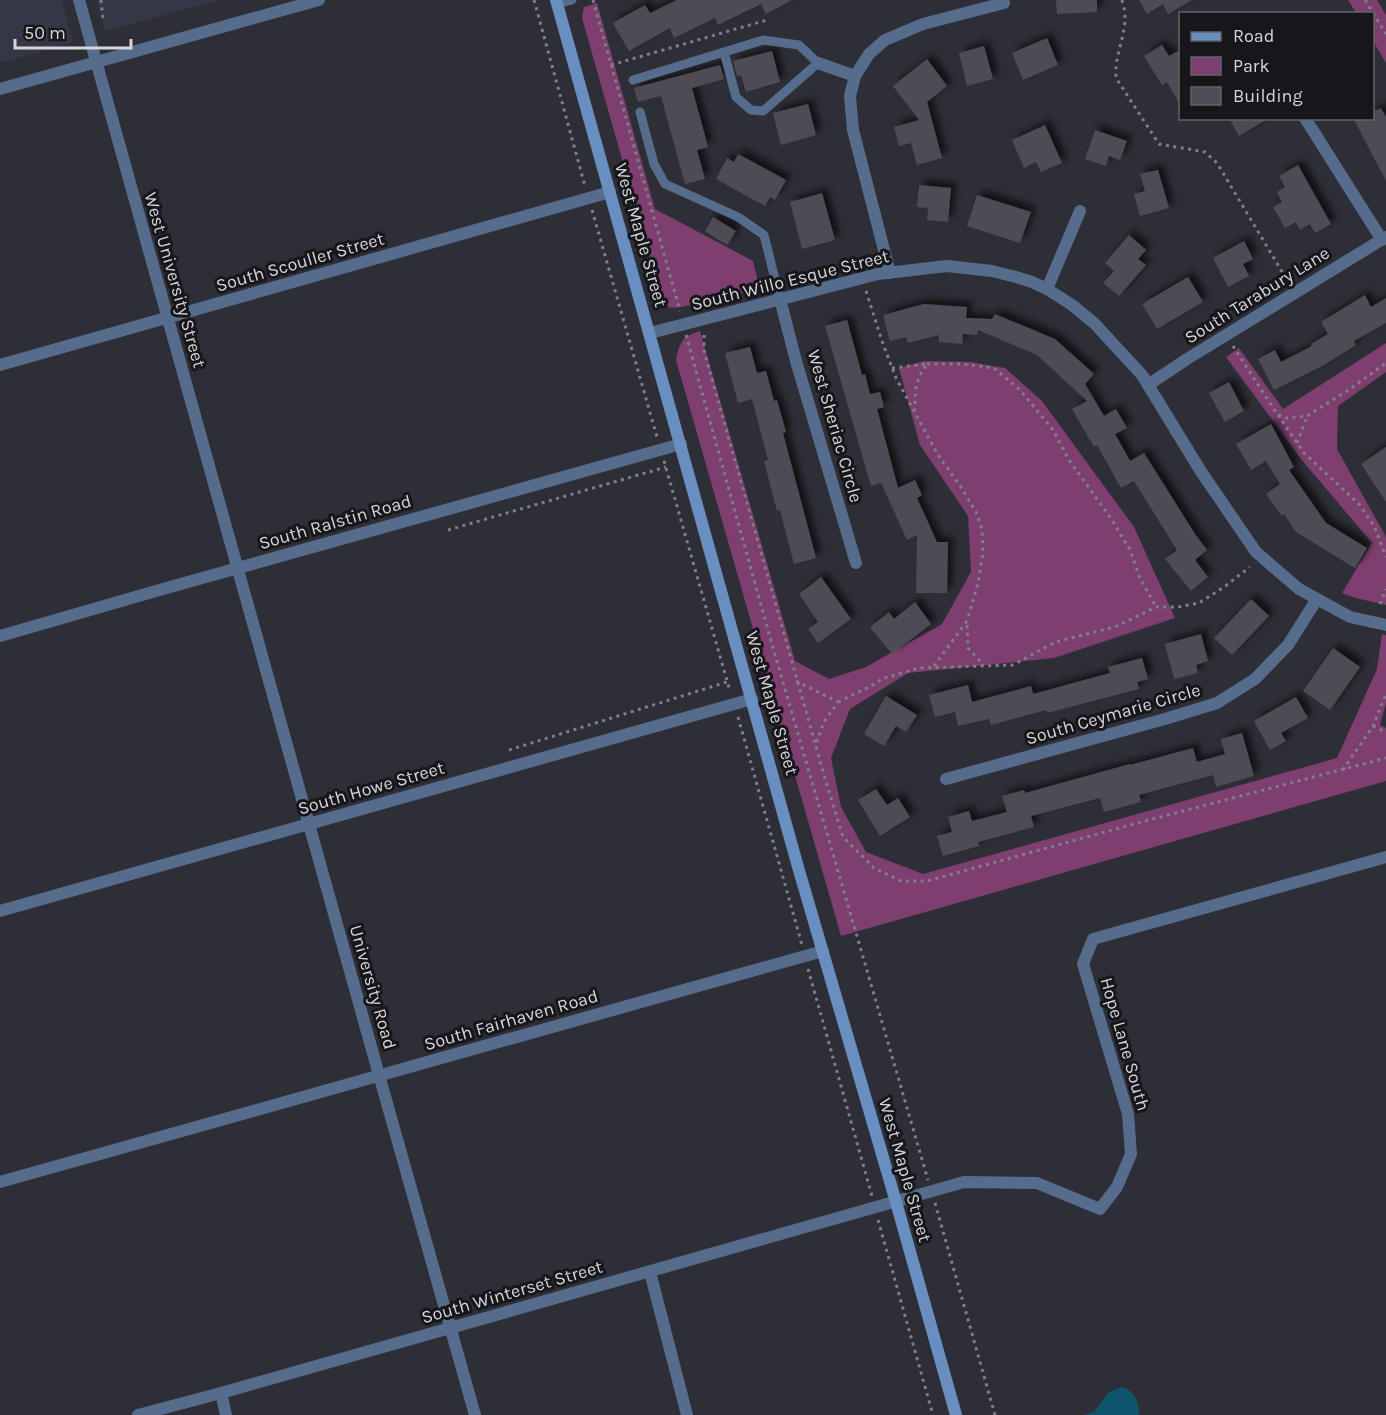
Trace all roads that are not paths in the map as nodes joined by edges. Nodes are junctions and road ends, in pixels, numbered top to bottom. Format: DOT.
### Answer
graph roads {
  1 [pos="79,0"];
  2 [pos="319,0"];
  3 [pos="572,0"];
  4 [pos="556,2"];
  5 [pos="1004,3"];
  6 [pos="724,52"];
  7 [pos="96,63"];
  8 [pos="818,63"];
  9 [pos="855,76"];
  10 [pos="633,80"];
  11 [pos="0,89"];
  12 [pos="640,112"];
  13 [pos="1306,120"];
  14 [pos="610,192"];
  15 [pos="1080,211"];
  16 [pos="1384,239"];
  17 [pos="890,273"];
  18 [pos="1047,289"];
  19 [pos="780,299"];
  20 [pos="167,318"];
  21 [pos="650,333"];
  22 [pos="0,365"];
  23 [pos="1148,385"];
  24 [pos="681,444"];
  25 [pos="856,563"];
  26 [pos="238,568"];
  27 [pos="1317,599"];
  28 [pos="1386,625"];
  29 [pos="0,636"];
  30 [pos="752,699"];
  31 [pos="946,778"];
  32 [pos="309,824"];
  33 [pos="1386,857"];
  34 [pos="0,911"];
  35 [pos="823,951"];
  36 [pos="379,1076"];
  37 [pos="0,1182"];
  38 [pos="896,1202"];
  39 [pos="650,1272"];
  40 [pos="450,1328"];
  41 [pos="220,1393"];
  42 [pos="138,1415"];
  43 [pos="226,1415"];
  44 [pos="475,1415"];
  45 [pos="687,1415"];
  46 [pos="956,1415"];
  1 -- 7 [label="street, West University Street"];
  2 -- 7 [label="street"];
  3 -- 4 [label="lane"];
  4 -- 14 [label="main road, West Maple Street"];
  5 -- 9 [label="street"];
  6 -- 8 [label="lane"];
  6 -- 8 [label="lane"];
  6 -- 10 [label="lane"];
  7 -- 11 [label="street"];
  7 -- 20 [label="street, West University Street"];
  8 -- 9 [label="street"];
  9 -- 17 [label="street"];
  12 -- 19 [label="lane"];
  13 -- 16 [label="street"];
  14 -- 20 [label="street, South Scouller Street"];
  14 -- 21 [label="main road, West Maple Street"];
  15 -- 18 [label="street"];
  16 -- 23 [label="street, South Tarabury Lane"];
  17 -- 18 [label="street, South Willo Esque Street"];
  17 -- 19 [label="street, South Willo Esque Street"];
  18 -- 23 [label="street, South Willo Esque Street"];
  19 -- 21 [label="street, South Willo Esque Street"];
  19 -- 25 [label="street, West Sheriac Circle"];
  20 -- 22 [label="street, South Scouller Street"];
  20 -- 26 [label="street, West University Street"];
  21 -- 24 [label="main road, West Maple Street"];
  23 -- 27 [label="street, South Willo Esque Street"];
  24 -- 26 [label="street, South Ralstin Road"];
  24 -- 30 [label="main road, West Maple Street"];
  26 -- 29 [label="street, South Ralstin Road"];
  26 -- 32 [label="street, University Road"];
  27 -- 28 [label="street, South Willo Esque Street"];
  27 -- 31 [label="street, South Ceymarie Circle"];
  30 -- 32 [label="street, South Howe Street"];
  30 -- 35 [label="main road, West Maple Street"];
  32 -- 34 [label="street, South Howe Street"];
  32 -- 36 [label="street, University Road"];
  33 -- 38 [label="street, Hope Lane South"];
  35 -- 36 [label="street, South Fairhaven Road"];
  35 -- 38 [label="main road, West Maple Street"];
  36 -- 37 [label="street, South Fairhaven Road"];
  36 -- 40 [label="street, University Road"];
  38 -- 39 [label="street, South Winterset Street"];
  38 -- 46 [label="main road, West Maple Street"];
  39 -- 40 [label="street, South Winterset Street"];
  39 -- 45 [label="street"];
  40 -- 41 [label="street, South Winterset Street"];
  40 -- 44 [label="street, University Road"];
  41 -- 42 [label="street, South Winterset Street"];
  41 -- 43 [label="street"];
}
